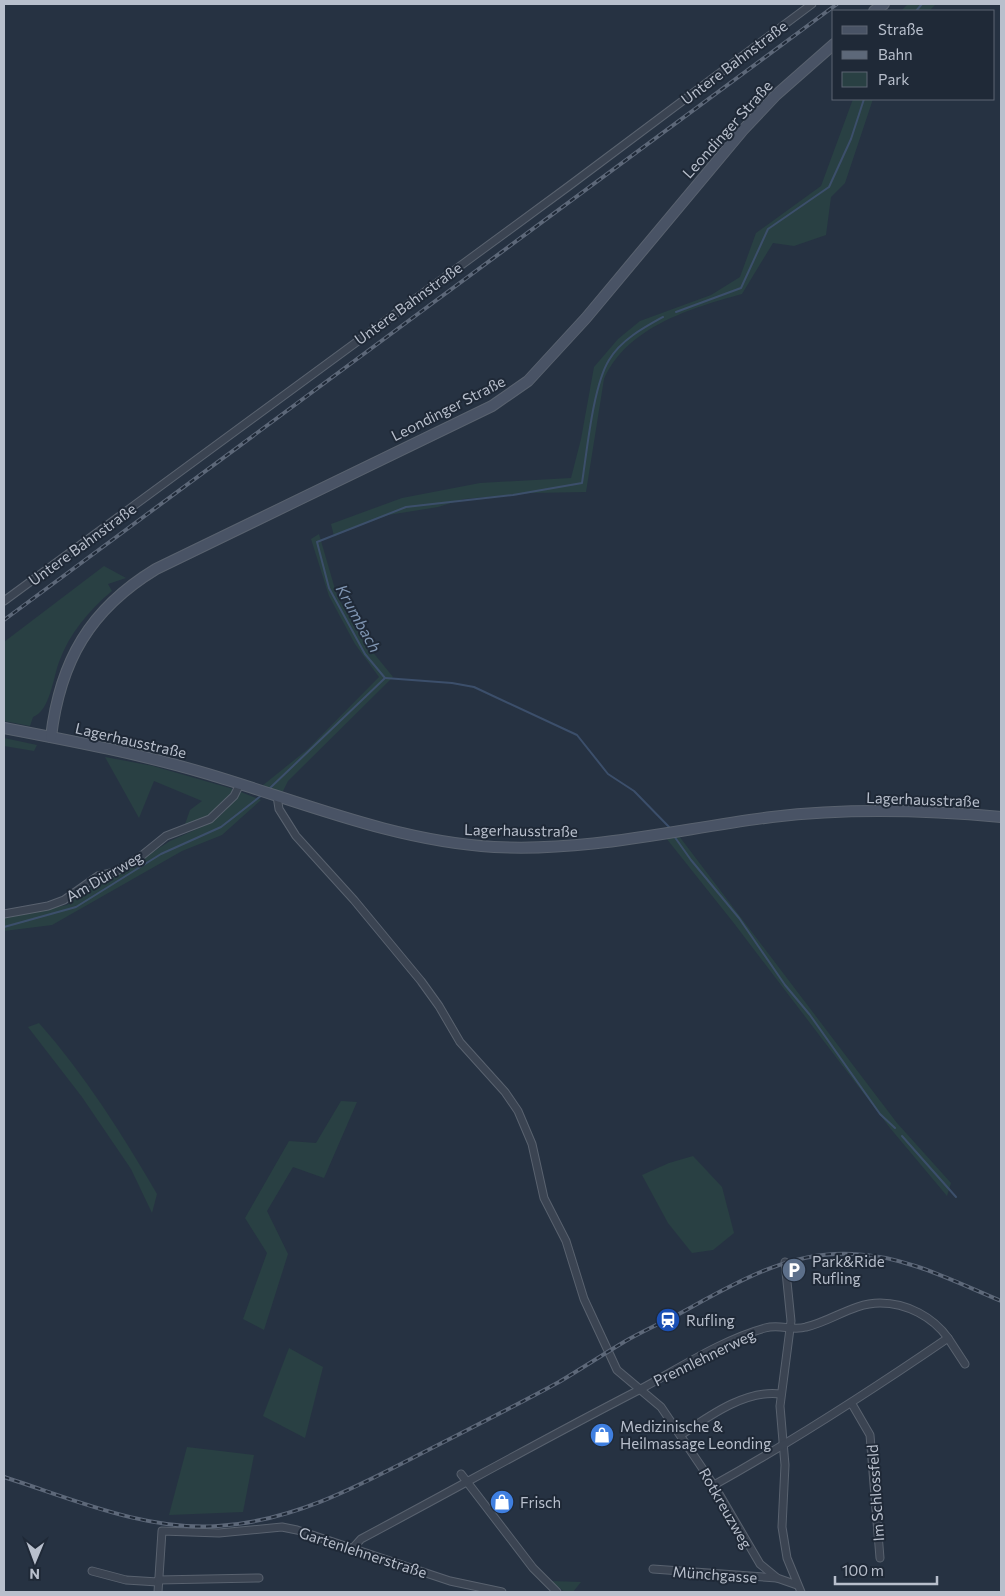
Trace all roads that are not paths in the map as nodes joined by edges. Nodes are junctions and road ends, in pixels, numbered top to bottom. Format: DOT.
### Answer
graph roads {
  1 [pos="812,4"];
  2 [pos="832,46"];
  3 [pos="4,601"];
  4 [pos="4,728"];
  5 [pos="51,737"];
  6 [pos="240,784"];
  7 [pos="267,793"];
  8 [pos="1001,817"];
  9 [pos="4,914"];
  10 [pos="785,1262"];
  11 [pos="791,1328"];
  12 [pos="948,1338"];
  13 [pos="965,1364"];
  14 [pos="640,1389"];
  15 [pos="781,1394"];
  16 [pos="852,1404"];
  17 [pos="681,1435"];
  18 [pos="784,1446"];
  19 [pos="461,1474"];
  20 [pos="468,1483"];
  21 [pos="714,1485"];
  22 [pos="353,1548"];
  23 [pos="880,1558"];
  24 [pos="653,1569"];
  25 [pos="92,1571"];
  26 [pos="259,1578"];
  27 [pos="777,1578"];
  28 [pos="158,1581"];
  29 [pos="797,1585"];
  30 [pos="158,1592"];
  31 [pos="502,1592"];
  32 [pos="557,1592"];
  33 [pos="801,1592"];
  1 -- 3 [label="street, Untere Bahnstraße"];
  2 -- 5 [label="street, Leondinger Straße"];
  4 -- 5 [label="street, Lagerhausstraße"];
  5 -- 6 [label="street, Lagerhausstraße"];
  6 -- 7 [label="street, Lagerhausstraße"];
  6 -- 9 [label="street, Am Dürrweg"];
  7 -- 8 [label="street, Lagerhausstraße"];
  7 -- 14 [label="street, Rotkreuzweg"];
  10 -- 11 [label="street"];
  11 -- 12 [label="street, Prennlehnerweg"];
  11 -- 14 [label="street, Prennlehnerweg"];
  11 -- 15 [label="street"];
  12 -- 13 [label="street"];
  12 -- 16 [label="street"];
  14 -- 17 [label="street, Rotkreuzweg"];
  14 -- 20 [label="street, Prennlehnerweg"];
  15 -- 17 [label="street"];
  15 -- 18 [label="street"];
  16 -- 18 [label="street"];
  16 -- 23 [label="street, Im Schlossfeld"];
  17 -- 21 [label="street, Rotkreuzweg"];
  18 -- 21 [label="street"];
  18 -- 29 [label="street"];
  19 -- 20 [label="street"];
  20 -- 22 [label="street, Prennlehnerweg"];
  20 -- 32 [label="street"];
  21 -- 27 [label="street, Rotkreuzweg"];
  22 -- 28 [label="street, Gartenlehnerstraße"];
  22 -- 31 [label="street, Gartenlehnerstraße"];
  24 -- 27 [label="street, Münchgasse"];
  25 -- 28 [label="street"];
  26 -- 28 [label="street"];
  27 -- 29 [label="street, Rotkreuzweg"];
  28 -- 30 [label="street"];
  29 -- 33 [label="street"];
}
